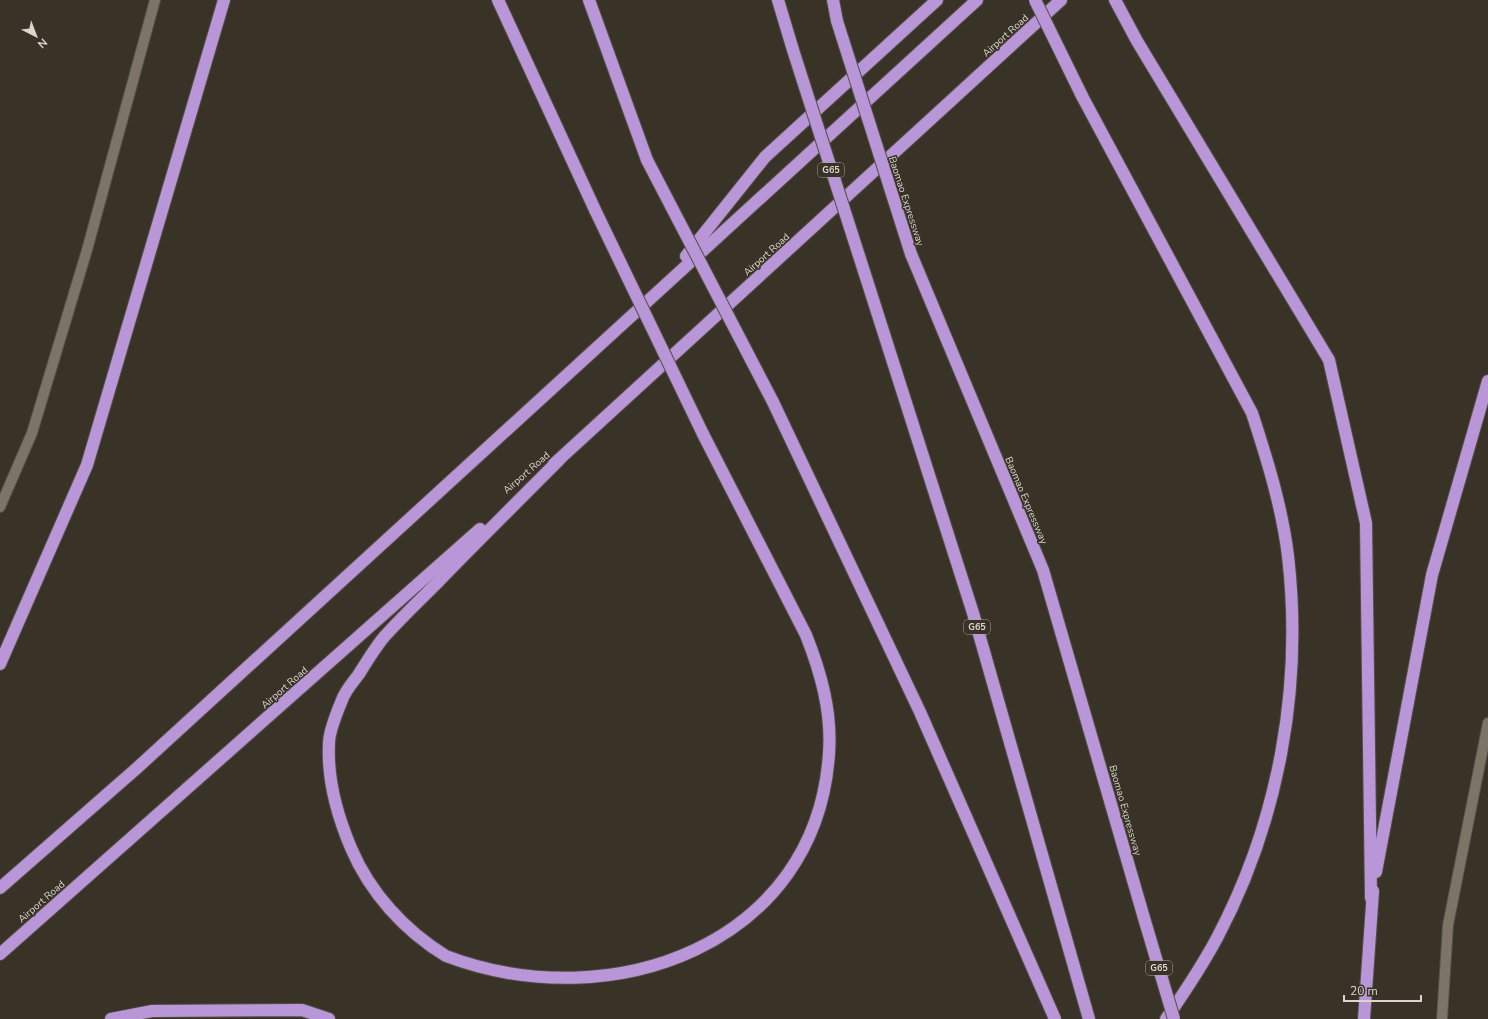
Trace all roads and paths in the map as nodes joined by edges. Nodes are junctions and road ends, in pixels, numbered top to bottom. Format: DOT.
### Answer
graph roads {
  1 [pos="155,0"];
  2 [pos="224,0"];
  3 [pos="498,0"];
  4 [pos="589,0"];
  5 [pos="778,0"];
  6 [pos="833,0"];
  7 [pos="937,0"];
  8 [pos="976,0"];
  9 [pos="1035,0"];
  10 [pos="1061,0"];
  11 [pos="1115,0"];
  12 [pos="657,293"];
  13 [pos="1488,381"];
  14 [pos="559,460"];
  15 [pos="0,507"];
  16 [pos="0,664"];
  17 [pos="1488,723"];
  18 [pos="0,888"];
  19 [pos="1371,898"];
  20 [pos="736,938"];
  21 [pos="0,954"];
  22 [pos="515,986"];
  23 [pos="111,1019"];
  24 [pos="329,1019"];
  25 [pos="1055,1019"];
  26 [pos="1089,1019"];
  27 [pos="1166,1019"];
  28 [pos="1174,1019"];
  29 [pos="1364,1019"];
  30 [pos="1442,1019"];
  1 -- 15 [label="street"];
  2 -- 16 [label="highway"];
  3 -- 20 [label="highway, bridge"];
  4 -- 25 [label="highway, bridge"];
  5 -- 26 [label="highway, G65, bridge"];
  6 -- 28 [label="highway, Baomao Expressway / G65, bridge"];
  7 -- 12 [label="highway"];
  8 -- 12 [label="highway"];
  9 -- 27 [label="highway, bridge"];
  10 -- 14 [label="highway, Airport Road"];
  11 -- 19 [label="highway"];
  12 -- 18 [label="highway"];
  13 -- 19 [label="highway"];
  14 -- 21 [label="highway, Airport Road"];
  14 -- 22 [label="highway"];
  17 -- 30 [label="street"];
  19 -- 29 [label="highway"];
  23 -- 24 [label="highway"];
}
